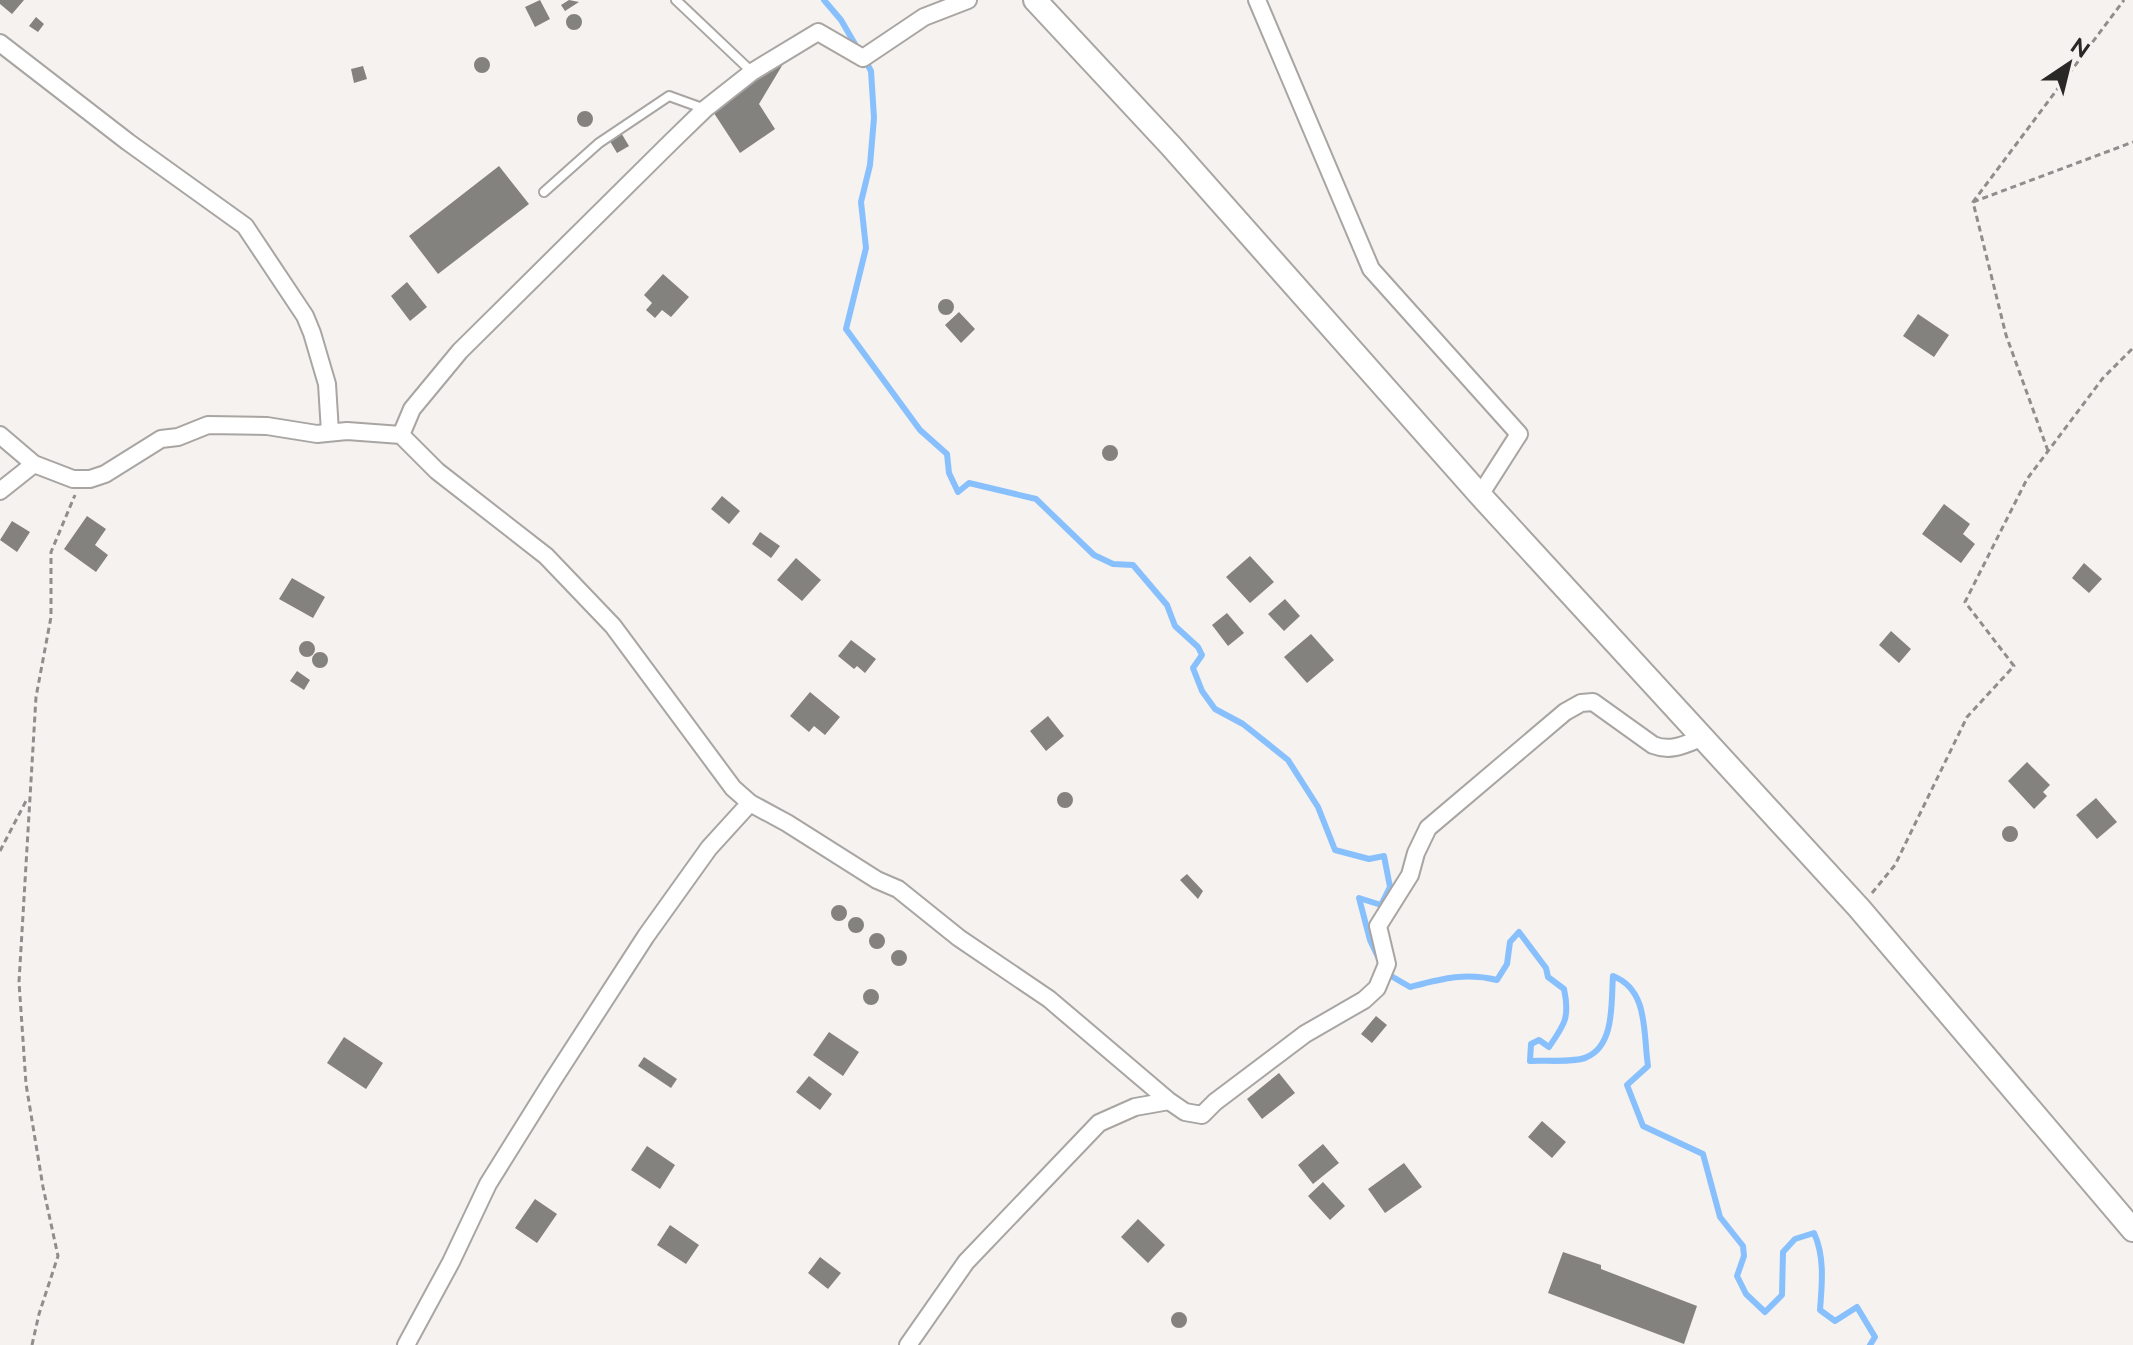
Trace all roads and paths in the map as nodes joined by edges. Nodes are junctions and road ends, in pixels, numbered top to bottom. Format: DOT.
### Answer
graph roads {
  1 [pos="676,0"];
  2 [pos="968,0"];
  3 [pos="1035,0"];
  4 [pos="1257,0"];
  5 [pos="2124,0"];
  6 [pos="0,43"];
  7 [pos="752,72"];
  8 [pos="705,109"];
  9 [pos="2133,142"];
  10 [pos="544,192"];
  11 [pos="1973,202"];
  12 [pos="2133,348"];
  13 [pos="330,432"];
  14 [pos="0,435"];
  15 [pos="401,435"];
  16 [pos="2048,451"];
  17 [pos="34,464"];
  18 [pos="82,479"];
  19 [pos="0,491"];
  20 [pos="1480,495"];
  21 [pos="1701,738"];
  22 [pos="28,797"];
  23 [pos="750,803"];
  24 [pos="0,851"];
  25 [pos="1859,908"];
  26 [pos="1169,1101"];
  27 [pos="2133,1230"];
  28 [pos="32,1345"];
  29 [pos="406,1345"];
  30 [pos="908,1345"];
  1 -- 7 [label="lane"];
  2 -- 7 [label="street"];
  3 -- 20 [label="main road"];
  4 -- 20 [label="street"];
  5 -- 11 [label="path"];
  6 -- 13 [label="street"];
  7 -- 8 [label="street"];
  8 -- 10 [label="lane"];
  8 -- 15 [label="street"];
  9 -- 11 [label="path"];
  11 -- 16 [label="path"];
  12 -- 16 [label="path"];
  13 -- 15 [label="street"];
  13 -- 18 [label="street"];
  14 -- 17 [label="street"];
  15 -- 23 [label="street"];
  16 -- 25 [label="path"];
  17 -- 18 [label="street"];
  17 -- 19 [label="street"];
  18 -- 22 [label="path"];
  20 -- 21 [label="main road"];
  21 -- 25 [label="main road"];
  21 -- 26 [label="street"];
  22 -- 24 [label="path"];
  22 -- 28 [label="path"];
  23 -- 26 [label="street"];
  23 -- 29 [label="street"];
  25 -- 27 [label="main road"];
  26 -- 30 [label="street"];
}
